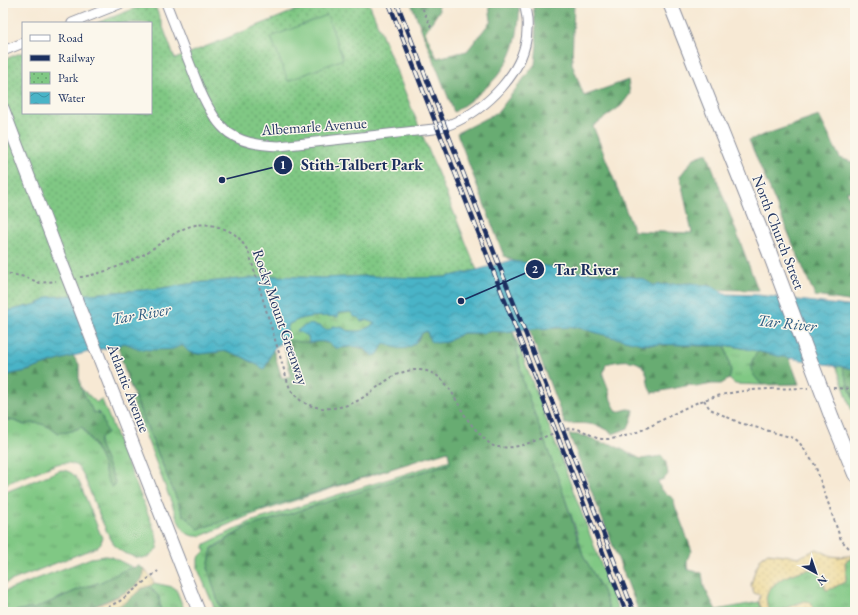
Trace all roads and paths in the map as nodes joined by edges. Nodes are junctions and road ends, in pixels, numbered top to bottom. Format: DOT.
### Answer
graph roads {
  1 [pos="122,3"];
  2 [pos="166,3"];
  3 [pos="420,3"];
  4 [pos="524,3"];
  5 [pos="670,3"];
  6 [pos="74,22"];
  7 [pos="431,27"];
  8 [pos="22,43"];
  9 [pos="3,51"];
  10 [pos="3,109"];
  11 [pos="3,273"];
  12 [pos="79,278"];
  13 [pos="56,281"];
  14 [pos="809,388"];
  15 [pos="830,388"];
  16 [pos="855,389"];
  17 [pos="704,400"];
  18 [pos="855,474"];
  19 [pos="854,554"];
  20 [pos="158,571"];
  21 [pos="97,612"];
  22 [pos="199,612"];
  1 -- 6 [label="street"];
  2 -- 4 [label="street, Albemarle Avenue"];
  3 -- 7 [label="path"];
  5 -- 18 [label="main road, North Church Street, bridge"];
  8 -- 9 [label="street"];
  10 -- 22 [label="main road, Atlantic Avenue, bridge"];
  11 -- 13 [label="path"];
  12 -- 17 [label="path, Rocky Mount Greenway"];
  14 -- 17 [label="path, Rocky Mount Greenway"];
  15 -- 16 [label="path"];
  17 -- 19 [label="path"];
  20 -- 21 [label="path"];
}
